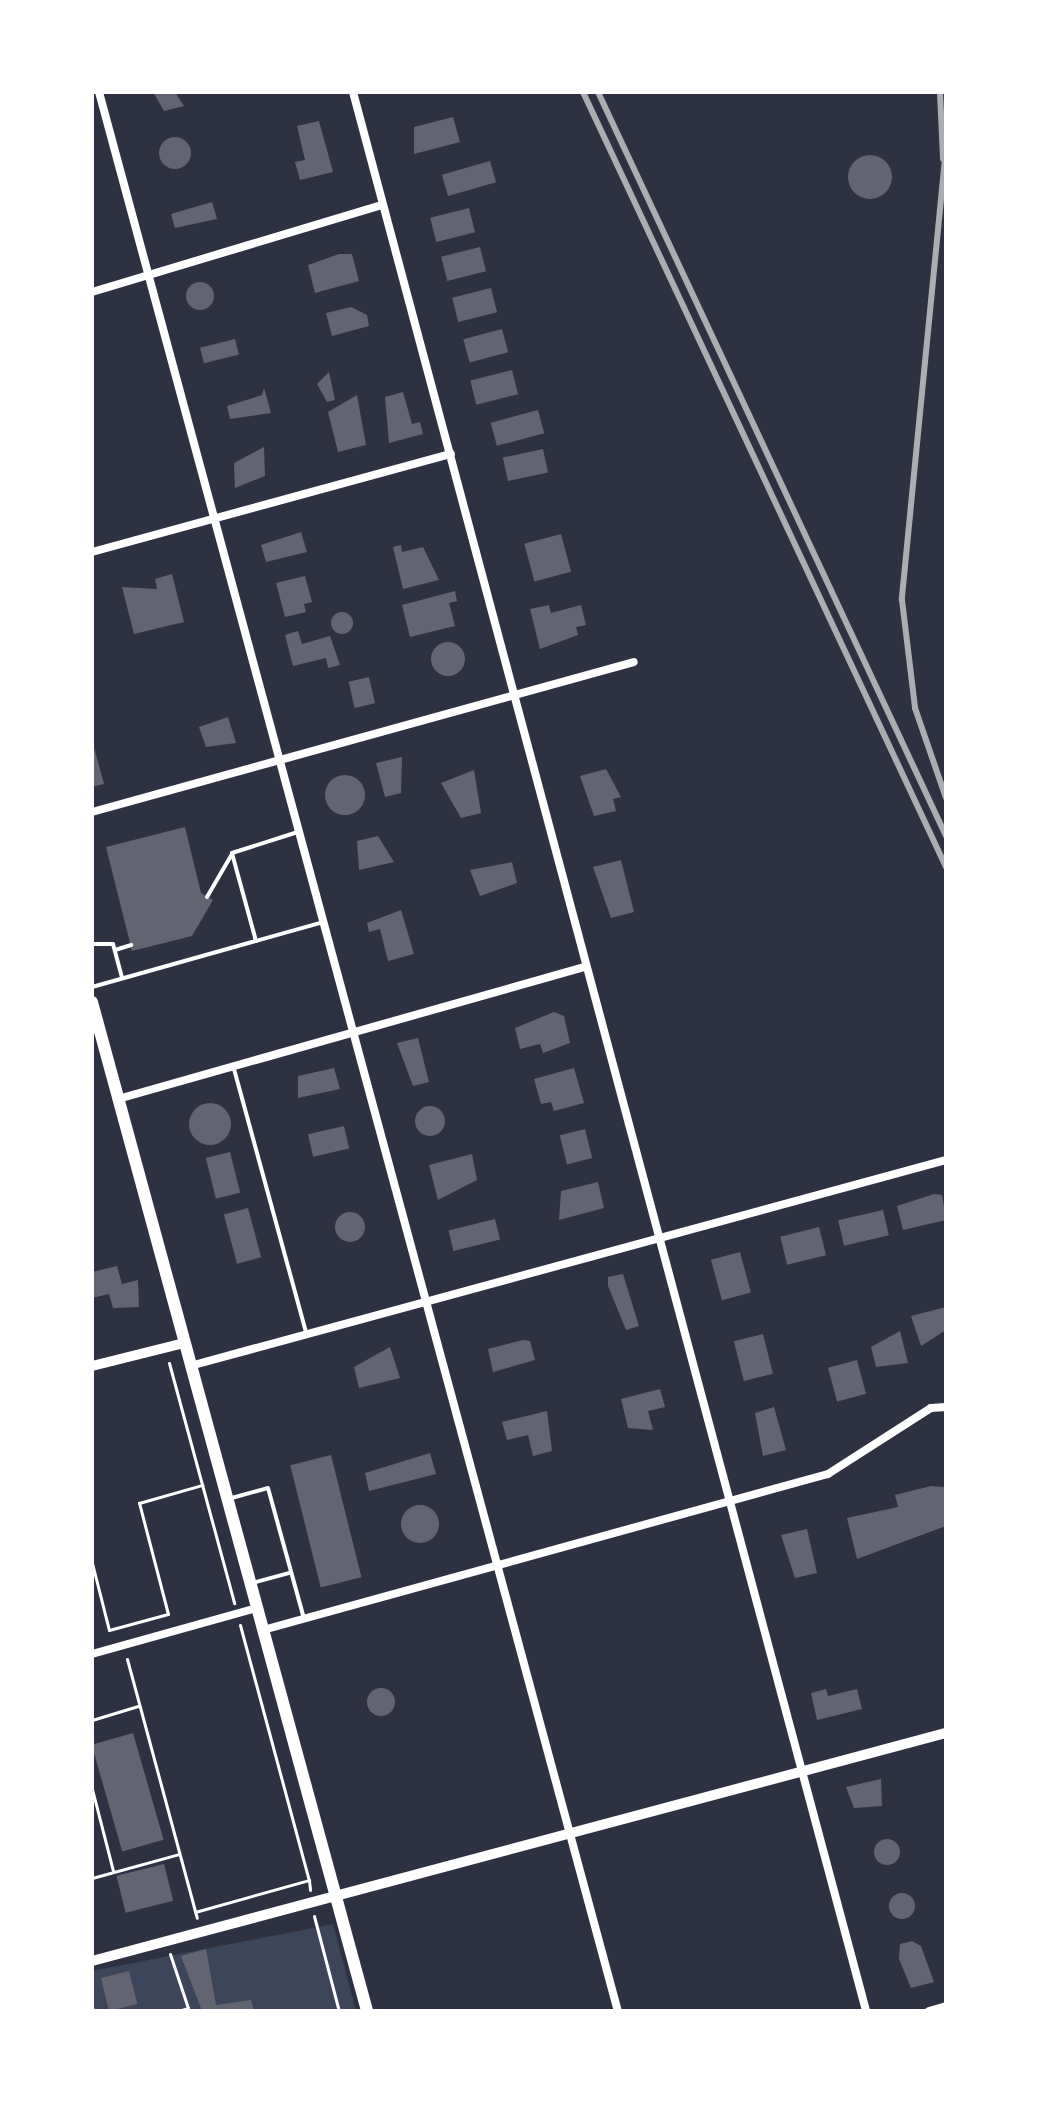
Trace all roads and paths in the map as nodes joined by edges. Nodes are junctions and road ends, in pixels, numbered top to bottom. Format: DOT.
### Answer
graph roads {
  1 [pos="99,92"];
  2 [pos="353,92"];
  3 [pos="382,205"];
  4 [pos="151,276"];
  5 [pos="92,292"];
  6 [pos="451,454"];
  7 [pos="214,519"];
  8 [pos="92,552"];
  9 [pos="634,662"];
  10 [pos="514,697"];
  11 [pos="280,765"];
  12 [pos="92,812"];
  13 [pos="299,832"];
  14 [pos="232,853"];
  15 [pos="207,897"];
  16 [pos="323,922"];
  17 [pos="256,941"];
  18 [pos="92,944"];
  19 [pos="131,945"];
  20 [pos="115,950"];
  21 [pos="586,967"];
  22 [pos="123,978"];
  23 [pos="92,987"];
  24 [pos="92,1002"];
  25 [pos="353,1032"];
  26 [pos="234,1066"];
  27 [pos="118,1099"];
  28 [pos="946,1160"];
  29 [pos="659,1232"];
  30 [pos="423,1298"];
  31 [pos="306,1333"];
  32 [pos="184,1343"];
  33 [pos="153,1363"];
  34 [pos="92,1366"];
  35 [pos="190,1366"];
  36 [pos="946,1407"];
  37 [pos="202,1485"];
  38 [pos="227,1499"];
  39 [pos="729,1499"];
  40 [pos="92,1563"];
  41 [pos="495,1565"];
  42 [pos="291,1572"];
  43 [pos="250,1584"];
  44 [pos="257,1608"];
  45 [pos="236,1613"];
  46 [pos="304,1619"];
  47 [pos="119,1627"];
  48 [pos="263,1630"];
  49 [pos="123,1645"];
  50 [pos="92,1654"];
  51 [pos="140,1705"];
  52 [pos="92,1720"];
  53 [pos="946,1733"];
  54 [pos="801,1770"];
  55 [pos="92,1789"];
  56 [pos="568,1831"];
  57 [pos="179,1854"];
  58 [pos="113,1872"];
  59 [pos="92,1878"];
  60 [pos="309,1880"];
  61 [pos="336,1894"];
  62 [pos="311,1900"];
  63 [pos="195,1912"];
  64 [pos="313,1915"];
  65 [pos="300,1919"];
  66 [pos="200,1931"];
  67 [pos="183,1951"];
  68 [pos="172,1954"];
  69 [pos="157,1958"];
  70 [pos="92,1961"];
  71 [pos="946,2006"];
  72 [pos="178,2011"];
  73 [pos="339,2011"];
  74 [pos="367,2011"];
  75 [pos="618,2011"];
  76 [pos="866,2011"];
  77 [pos="929,2011"];
  1 -- 4 [label="street"];
  2 -- 3 [label="street"];
  3 -- 4 [label="street"];
  3 -- 6 [label="street"];
  4 -- 5 [label="street"];
  4 -- 7 [label="street"];
  6 -- 7 [label="street"];
  6 -- 10 [label="street"];
  7 -- 8 [label="street"];
  7 -- 11 [label="street"];
  9 -- 10 [label="street"];
  10 -- 11 [label="street"];
  10 -- 21 [label="street"];
  11 -- 12 [label="street"];
  11 -- 13 [label="street"];
  13 -- 14 [label="lane"];
  13 -- 16 [label="street"];
  14 -- 15 [label="lane"];
  14 -- 17 [label="lane"];
  16 -- 17 [label="lane"];
  16 -- 25 [label="street"];
  17 -- 22 [label="lane"];
  18 -- 20 [label="lane"];
  19 -- 20 [label="lane"];
  20 -- 22 [label="lane"];
  21 -- 25 [label="street"];
  21 -- 29 [label="street"];
  22 -- 23 [label="lane"];
  24 -- 27 [label="main road"];
  25 -- 26 [label="street"];
  25 -- 30 [label="street"];
  26 -- 27 [label="street"];
  26 -- 31 [label="lane"];
  27 -- 32 [label="main road"];
  28 -- 29 [label="street"];
  29 -- 30 [label="street"];
  29 -- 39 [label="street"];
  30 -- 31 [label="street"];
  30 -- 41 [label="street"];
  31 -- 35 [label="street"];
  32 -- 34 [label="street"];
  32 -- 35 [label="main road"];
  33 -- 37 [label="path"];
  35 -- 38 [label="main road"];
  36 -- 39 [label="street"];
  37 -- 45 [label="path"];
  37 -- 47 [label="path"];
  38 -- 42 [label="lane"];
  38 -- 43 [label="main road"];
  39 -- 41 [label="street"];
  39 -- 54 [label="street"];
  40 -- 47 [label="path"];
  41 -- 46 [label="street"];
  41 -- 56 [label="street"];
  42 -- 43 [label="lane"];
  42 -- 46 [label="lane"];
  43 -- 44 [label="main road"];
  44 -- 45 [label="street"];
  44 -- 48 [label="main road"];
  45 -- 49 [label="street"];
  45 -- 60 [label="path"];
  46 -- 48 [label="street"];
  47 -- 49 [label="path"];
  48 -- 61 [label="main road"];
  49 -- 50 [label="street"];
  49 -- 51 [label="path"];
  51 -- 52 [label="path"];
  51 -- 57 [label="path"];
  53 -- 54 [label="street"];
  54 -- 56 [label="street"];
  54 -- 76 [label="street"];
  55 -- 58 [label="path"];
  56 -- 61 [label="street"];
  56 -- 75 [label="street"];
  57 -- 58 [label="path"];
  57 -- 63 [label="path"];
  58 -- 59 [label="path"];
  60 -- 62 [label="path"];
  60 -- 63 [label="path"];
  61 -- 62 [label="street"];
  61 -- 74 [label="main road"];
  62 -- 64 [label="path"];
  62 -- 66 [label="street"];
  63 -- 66 [label="path"];
  64 -- 65 [label="path"];
  64 -- 73 [label="path"];
  66 -- 70 [label="street"];
  67 -- 68 [label="path"];
  68 -- 69 [label="path"];
  68 -- 72 [label="path"];
  71 -- 77 [label="street"];
}
